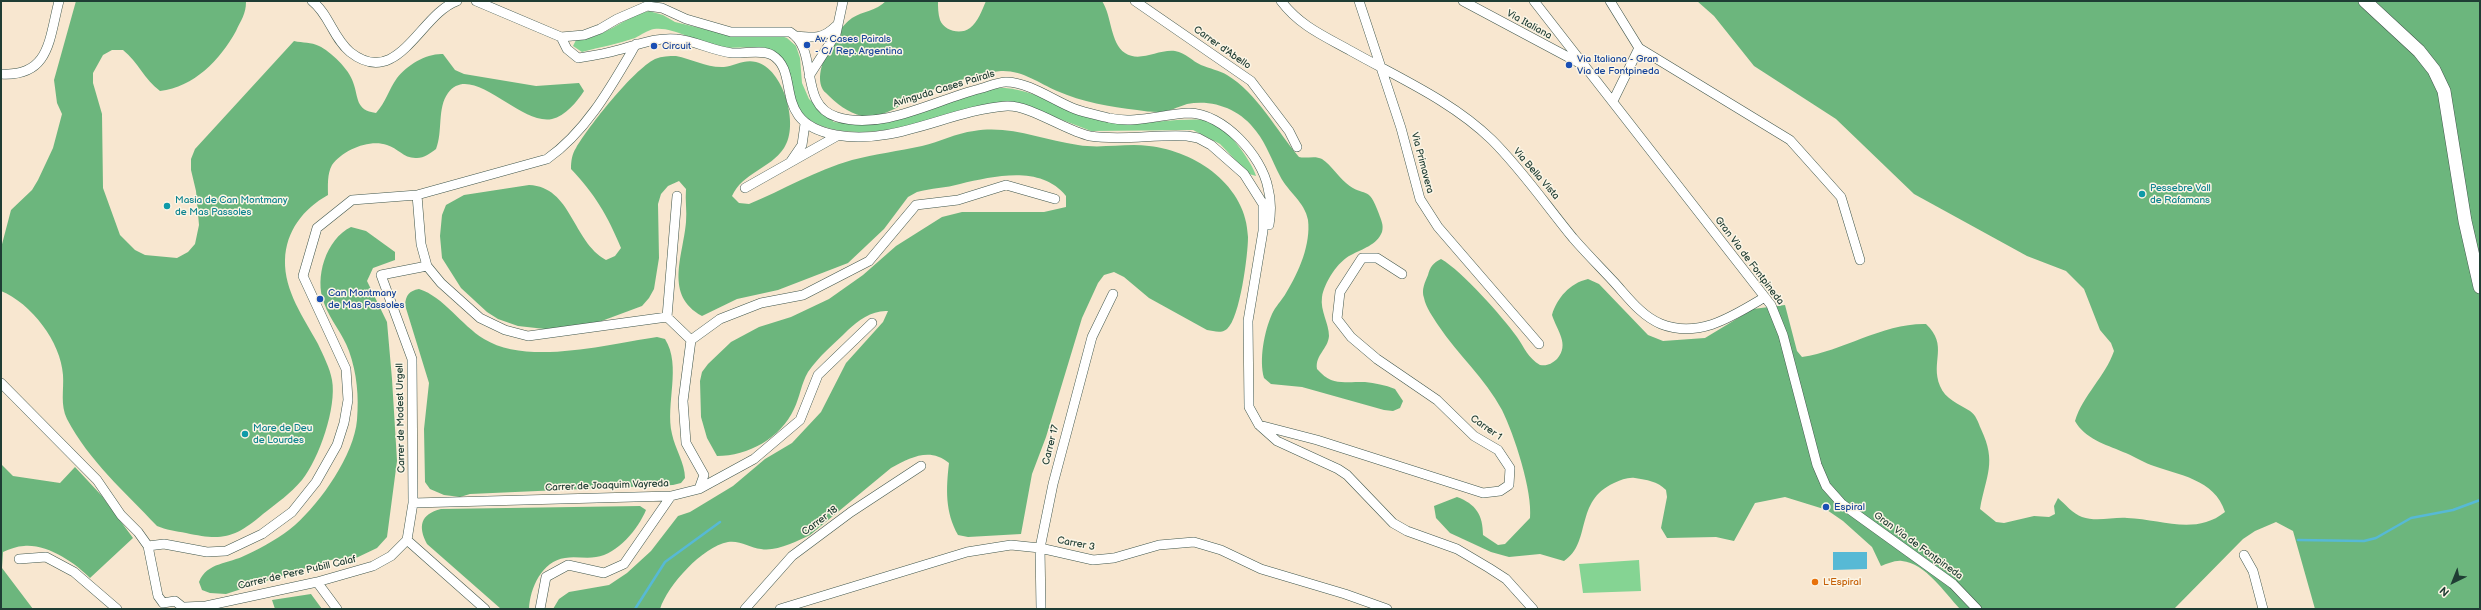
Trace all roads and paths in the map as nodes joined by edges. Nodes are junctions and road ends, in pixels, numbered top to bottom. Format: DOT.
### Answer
graph roads {
  1 [pos="59,1"];
  2 [pos="312,1"];
  3 [pos="457,1"];
  4 [pos="476,1"];
  5 [pos="842,1"];
  6 [pos="1135,1"];
  7 [pos="1281,1"];
  8 [pos="1359,1"];
  9 [pos="1463,1"];
  10 [pos="1534,1"];
  11 [pos="1610,1"];
  12 [pos="2365,1"];
  13 [pos="836,26"];
  14 [pos="796,36"];
  15 [pos="561,37"];
  16 [pos="636,44"];
  17 [pos="1639,48"];
  18 [pos="1585,66"];
  19 [pos="1381,68"];
  20 [pos="1,74"];
  21 [pos="809,76"];
  22 [pos="1613,101"];
  23 [pos="805,124"];
  24 [pos="838,136"];
  25 [pos="1297,147"];
  26 [pos="789,164"];
  27 [pos="745,188"];
  28 [pos="417,195"];
  29 [pos="678,196"];
  30 [pos="1056,199"];
  31 [pos="1260,257"];
  32 [pos="1860,260"];
  33 [pos="427,266"];
  34 [pos="1402,274"];
  35 [pos="2480,287"];
  36 [pos="1113,294"];
  37 [pos="1764,297"];
  38 [pos="667,317"];
  39 [pos="872,323"];
  40 [pos="691,340"];
  41 [pos="1539,344"];
  42 [pos="1,383"];
  43 [pos="1259,425"];
  44 [pos="920,466"];
  45 [pos="699,489"];
  46 [pos="671,496"];
  47 [pos="413,503"];
  48 [pos="407,540"];
  49 [pos="148,546"];
  50 [pos="1040,548"];
  51 [pos="2244,555"];
  52 [pos="19,558"];
  53 [pos="317,582"];
  54 [pos="162,606"];
  55 [pos="185,608"];
  56 [pos="117,609"];
  57 [pos="337,609"];
  58 [pos="485,609"];
  59 [pos="540,609"];
  60 [pos="745,609"];
  61 [pos="780,609"];
  62 [pos="1041,609"];
  63 [pos="1387,609"];
  64 [pos="1533,609"];
  65 [pos="1977,609"];
  66 [pos="2263,609"];
  1 -- 20 [label="street"];
  2 -- 3 [label="street"];
  4 -- 15 [label="street"];
  5 -- 13 [label="street"];
  6 -- 25 [label="street, Carrer d'Abello"];
  7 -- 19 [label="street, Via Bella Vista"];
  8 -- 19 [label="street, Via Primavera"];
  9 -- 18 [label="street, Via Italiana"];
  10 -- 18 [label="street, Gran Via de Fontpineda"];
  11 -- 17 [label="street"];
  12 -- 35 [label="main road"];
  13 -- 14 [label="street"];
  13 -- 21 [label="street"];
  14 -- 15 [label="street"];
  14 -- 21 [label="street, Avinguda Cases Pairals"];
  15 -- 16 [label="street"];
  16 -- 23 [label="street"];
  16 -- 28 [label="street"];
  17 -- 22 [label="street"];
  17 -- 32 [label="street"];
  18 -- 22 [label="street, Gran Via de Fontpineda"];
  19 -- 37 [label="street, Via Bella Vista"];
  19 -- 41 [label="street, Via Primavera"];
  21 -- 31 [label="street, Avinguda Cases Pairals"];
  22 -- 37 [label="street, Gran Via de Fontpineda"];
  23 -- 24 [label="street"];
  23 -- 26 [label="street"];
  24 -- 26 [label="street"];
  24 -- 31 [label="street"];
  26 -- 27 [label="street"];
  28 -- 33 [label="street"];
  28 -- 49 [label="street"];
  29 -- 38 [label="street"];
  30 -- 40 [label="street"];
  31 -- 43 [label="street"];
  33 -- 38 [label="street"];
  33 -- 47 [label="street, Carrer de Modest Urgell"];
  34 -- 43 [label="street, Carrer 1"];
  36 -- 50 [label="street, Carrer 17"];
  37 -- 65 [label="street, Gran Via de Fontpineda"];
  38 -- 40 [label="street"];
  39 -- 45 [label="street, Carrer de Joaquim Vayreda"];
  40 -- 45 [label="street"];
  42 -- 49 [label="street"];
  43 -- 64 [label="street"];
  44 -- 60 [label="street, Carrer 18"];
  45 -- 46 [label="street, Carrer de Joaquim Vayreda"];
  46 -- 47 [label="street, Carrer de Joaquim Vayreda"];
  46 -- 59 [label="street"];
  47 -- 48 [label="street, Carrer de Modest Urgell"];
  48 -- 53 [label="street, Carrer de Pere Pubill Calaf"];
  48 -- 58 [label="street"];
  49 -- 54 [label="street"];
  50 -- 61 [label="street, Carrer 3"];
  50 -- 62 [label="street, Carrer 17"];
  50 -- 63 [label="street, Carrer 3"];
  51 -- 66 [label="street"];
  52 -- 56 [label="street"];
  53 -- 55 [label="street, Carrer de Pere Pubill Calaf"];
  53 -- 57 [label="street"];
  54 -- 55 [label="street, Carrer de Pere Pubill Calaf"];
}
